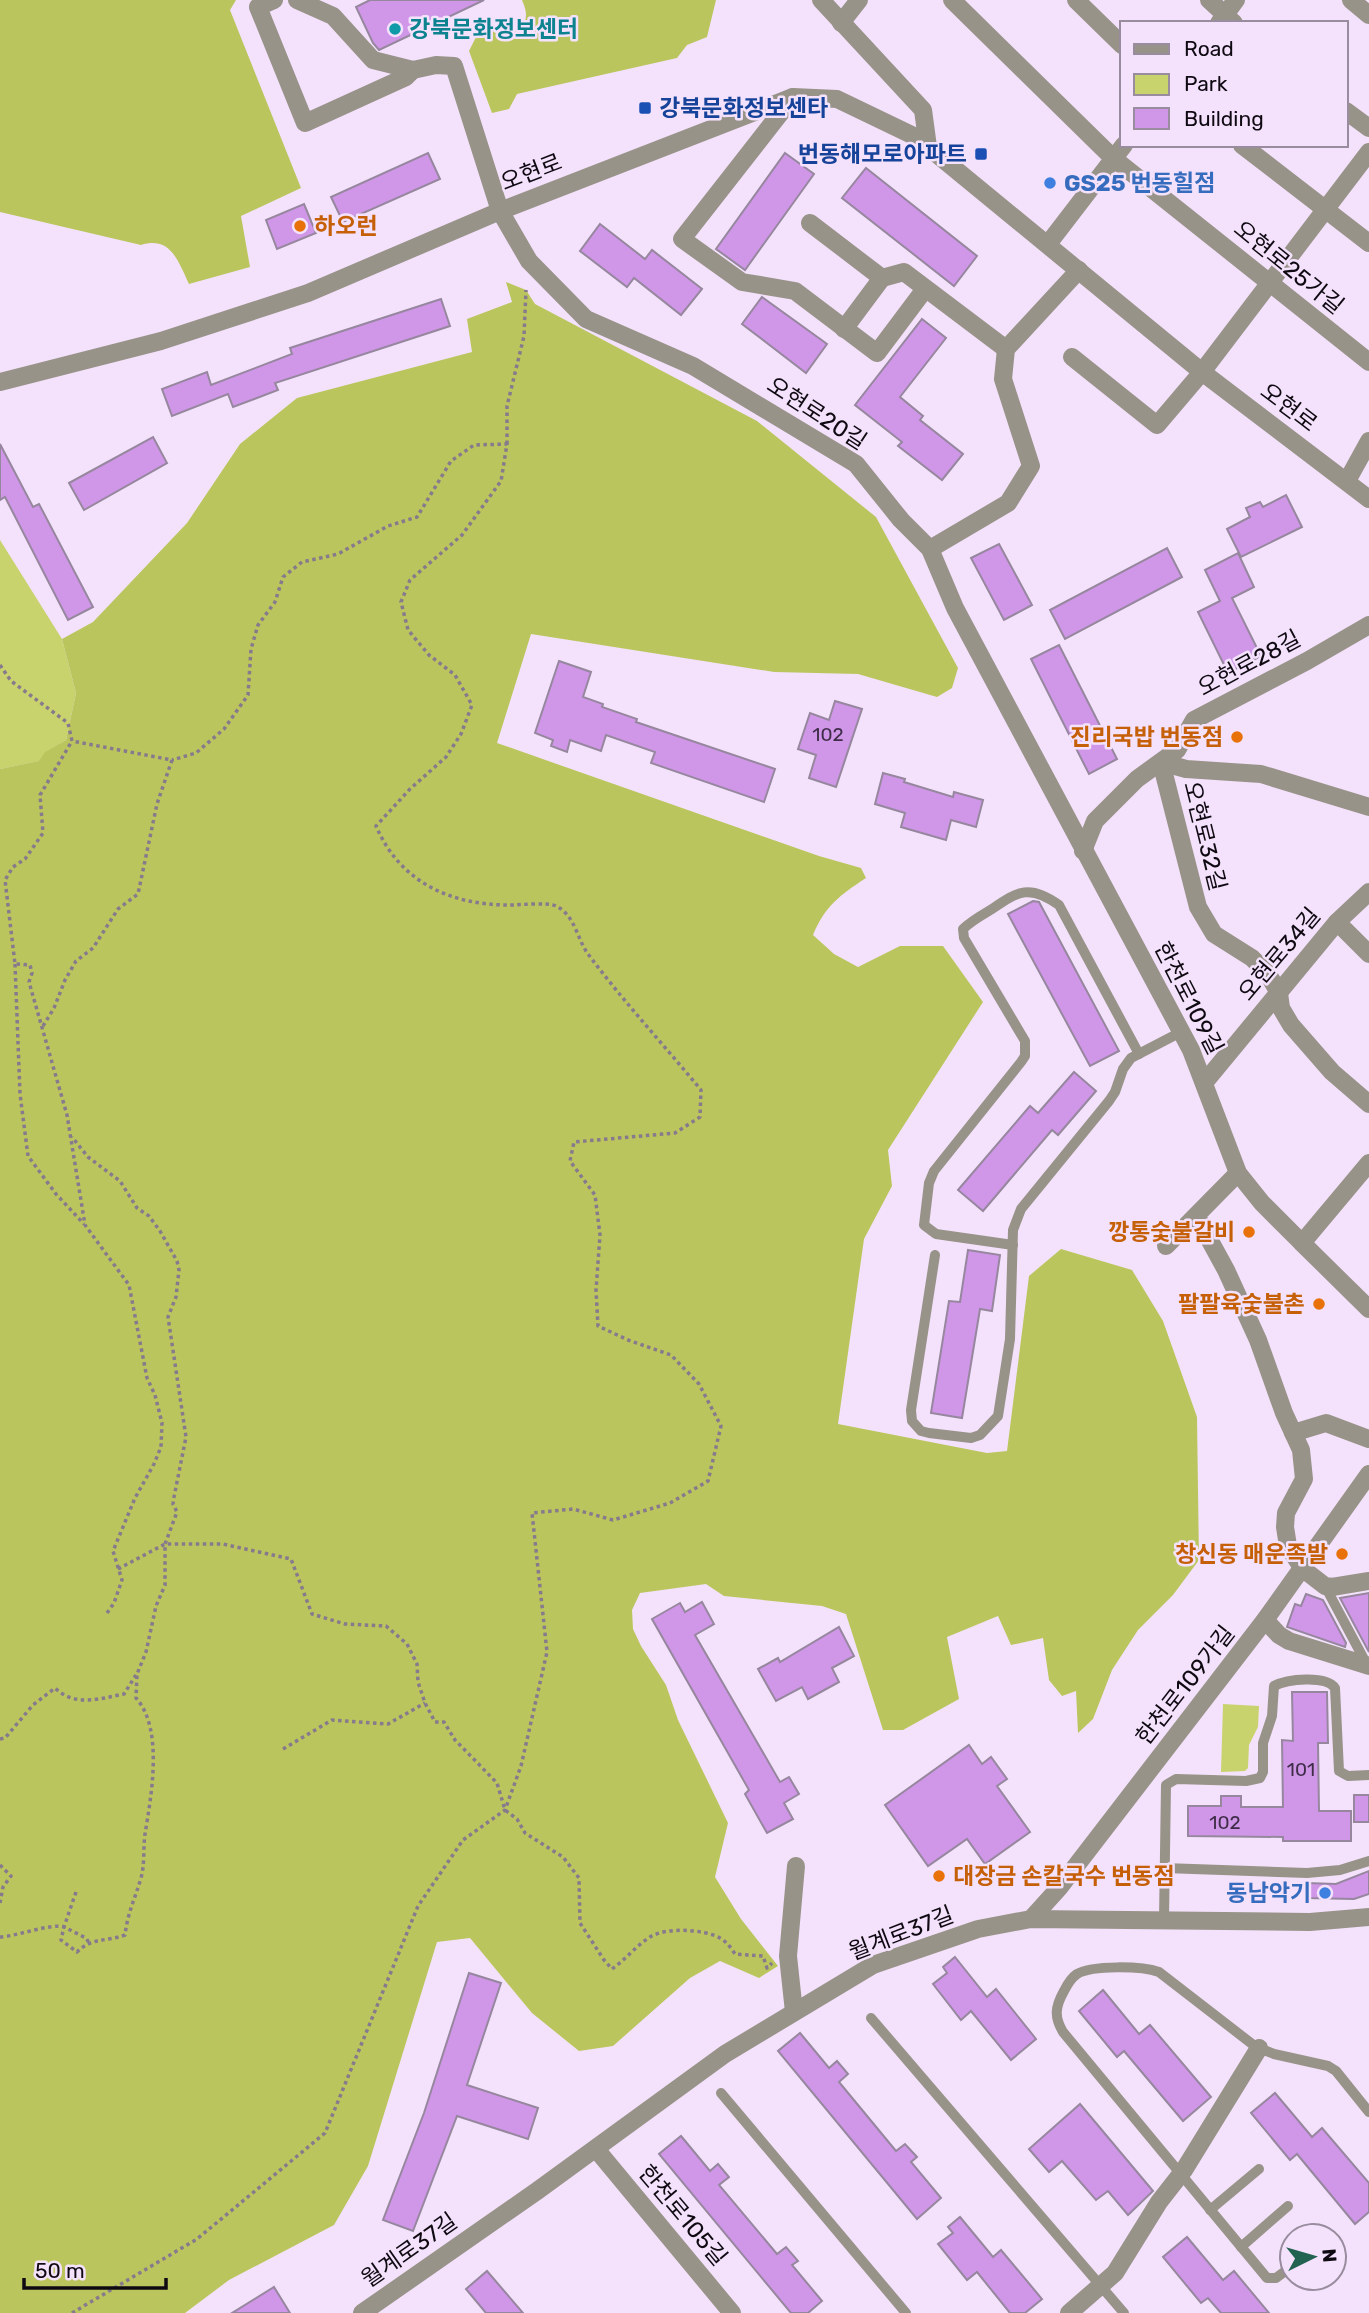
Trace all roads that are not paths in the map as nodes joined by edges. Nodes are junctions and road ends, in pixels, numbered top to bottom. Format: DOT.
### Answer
graph roads {
  1 [pos="274,0"];
  2 [pos="297,0"];
  3 [pos="821,0"];
  4 [pos="859,0"];
  5 [pos="951,0"];
  6 [pos="1076,0"];
  7 [pos="1209,0"];
  8 [pos="1236,0"];
  9 [pos="1351,0"];
  10 [pos="1369,15"];
  11 [pos="1226,20"];
  12 [pos="841,23"];
  13 [pos="1120,43"];
  14 [pos="413,70"];
  15 [pos="793,97"];
  16 [pos="1348,112"];
  17 [pos="1369,128"];
  18 [pos="929,147"];
  19 [pos="1245,147"];
  20 [pos="1119,152"];
  21 [pos="1369,152"];
  22 [pos="1325,209"];
  23 [pos="500,211"];
  24 [pos="810,223"];
  25 [pos="1369,243"];
  26 [pos="1048,244"];
  27 [pos="1079,270"];
  28 [pos="882,278"];
  29 [pos="1269,283"];
  30 [pos="925,289"];
  31 [pos="844,328"];
  32 [pos="1006,349"];
  33 [pos="1072,357"];
  34 [pos="1369,362"];
  35 [pos="1202,372"];
  36 [pos="0,382"];
  37 [pos="1369,441"];
  38 [pos="1347,481"];
  39 [pos="1369,499"];
  40 [pos="930,549"];
  41 [pos="1369,625"];
  42 [pos="1161,762"];
  43 [pos="1369,807"];
  44 [pos="1083,851"];
  45 [pos="1369,892"];
  46 [pos="1337,922"];
  47 [pos="1369,954"];
  48 [pos="1279,993"];
  49 [pos="1181,1032"];
  50 [pos="1139,1054"];
  51 [pos="1204,1083"];
  52 [pos="1369,1104"];
  53 [pos="1369,1163"];
  54 [pos="1238,1173"];
  55 [pos="1197,1217"];
  56 [pos="1302,1243"];
  57 [pos="1013,1245"];
  58 [pos="1166,1246"];
  59 [pos="935,1255"];
  60 [pos="1369,1309"];
  61 [pos="1293,1433"];
  62 [pos="1369,1439"];
  63 [pos="1369,1474"];
  64 [pos="1303,1569"];
  65 [pos="1369,1581"];
  66 [pos="1325,1586"];
  67 [pos="1265,1620"];
  68 [pos="1368,1666"];
  69 [pos="1369,1775"];
  70 [pos="1369,1861"];
  71 [pos="796,1866"];
  72 [pos="1164,1868"];
  73 [pos="1369,1917"];
  74 [pos="1031,1919"];
  75 [pos="1164,1919"];
  76 [pos="794,2012"];
  77 [pos="871,2018"];
  78 [pos="1259,2048"];
  79 [pos="721,2093"];
  80 [pos="1369,2112"];
  81 [pos="596,2149"];
  82 [pos="1259,2169"];
  83 [pos="1181,2175"];
  84 [pos="1289,2206"];
  85 [pos="1210,2210"];
  86 [pos="1241,2247"];
  87 [pos="1278,2277"];
  88 [pos="1101,2285"];
  89 [pos="362,2313"];
  90 [pos="732,2313"];
  91 [pos="905,2313"];
  92 [pos="1069,2313"];
  93 [pos="1124,2313"];
  1 -- 14 [label="street"];
  2 -- 14 [label="street"];
  3 -- 12 [label="street"];
  4 -- 12 [label="street"];
  5 -- 20 [label="street, 오현로25가길"];
  6 -- 13 [label="street"];
  7 -- 11 [label="street"];
  8 -- 11 [label="street"];
  9 -- 10 [label="street"];
  12 -- 18 [label="street"];
  14 -- 23 [label="street, 오현로20길"];
  15 -- 18 [label="street, 오현로"];
  15 -- 23 [label="street, 오현로"];
  15 -- 31 [label="street"];
  16 -- 17 [label="street"];
  18 -- 26 [label="street, 오현로"];
  19 -- 22 [label="street"];
  20 -- 26 [label="street"];
  20 -- 29 [label="street, 오현로25가길"];
  21 -- 22 [label="street"];
  22 -- 25 [label="street"];
  22 -- 29 [label="street"];
  23 -- 36 [label="street, 오현로"];
  23 -- 40 [label="street, 오현로20길"];
  24 -- 28 [label="street"];
  26 -- 27 [label="street, 오현로"];
  27 -- 32 [label="street"];
  27 -- 35 [label="street, 오현로"];
  28 -- 30 [label="street"];
  28 -- 31 [label="street"];
  29 -- 34 [label="street, 오현로25가길"];
  29 -- 35 [label="street"];
  30 -- 31 [label="street"];
  30 -- 32 [label="street"];
  32 -- 40 [label="street"];
  33 -- 35 [label="street"];
  35 -- 38 [label="street, 오현로"];
  37 -- 38 [label="street"];
  38 -- 39 [label="street, 오현로"];
  40 -- 44 [label="street, 오현로20길"];
  41 -- 42 [label="street, 오현로28길"];
  42 -- 43 [label="street"];
  42 -- 44 [label="street, 오현로28길"];
  42 -- 48 [label="street, 오현로32길"];
  44 -- 49 [label="street, 한천로109길"];
  45 -- 46 [label="street, 오현로34길"];
  46 -- 47 [label="street"];
  46 -- 48 [label="street, 오현로34길"];
  48 -- 51 [label="street, 오현로34길"];
  48 -- 52 [label="street, 오현로32길"];
  49 -- 50 [label="lane"];
  49 -- 51 [label="street, 한천로109길"];
  50 -- 57 [label="lane"];
  50 -- 57 [label="lane"];
  51 -- 54 [label="street, 한천로109길"];
  53 -- 56 [label="street"];
  54 -- 55 [label="street"];
  54 -- 56 [label="street, 한천로109길"];
  55 -- 58 [label="street"];
  55 -- 61 [label="street"];
  56 -- 60 [label="street, 한천로109길"];
  57 -- 59 [label="lane"];
  61 -- 62 [label="street"];
  61 -- 64 [label="street"];
  63 -- 64 [label="street, 한천로109가길"];
  64 -- 66 [label="street"];
  64 -- 67 [label="street, 한천로109가길"];
  65 -- 66 [label="street"];
  66 -- 68 [label="lane"];
  67 -- 68 [label="street"];
  67 -- 74 [label="street, 한천로109가길"];
  69 -- 72 [label="lane"];
  70 -- 72 [label="lane"];
  71 -- 76 [label="street"];
  72 -- 75 [label="lane"];
  73 -- 75 [label="street, 월계로37길"];
  74 -- 75 [label="street, 월계로37길"];
  74 -- 76 [label="street, 월계로37길"];
  76 -- 81 [label="street, 월계로37길"];
  77 -- 88 [label="lane"];
  78 -- 80 [label="lane"];
  78 -- 83 [label="street"];
  78 -- 83 [label="lane"];
  79 -- 91 [label="lane"];
  81 -- 89 [label="street, 월계로37길"];
  81 -- 90 [label="street, 한천로105길"];
  82 -- 85 [label="lane"];
  83 -- 85 [label="lane"];
  83 -- 88 [label="street"];
  84 -- 86 [label="lane"];
  85 -- 86 [label="lane"];
  86 -- 87 [label="lane"];
  88 -- 92 [label="street"];
  88 -- 93 [label="lane"];
}
